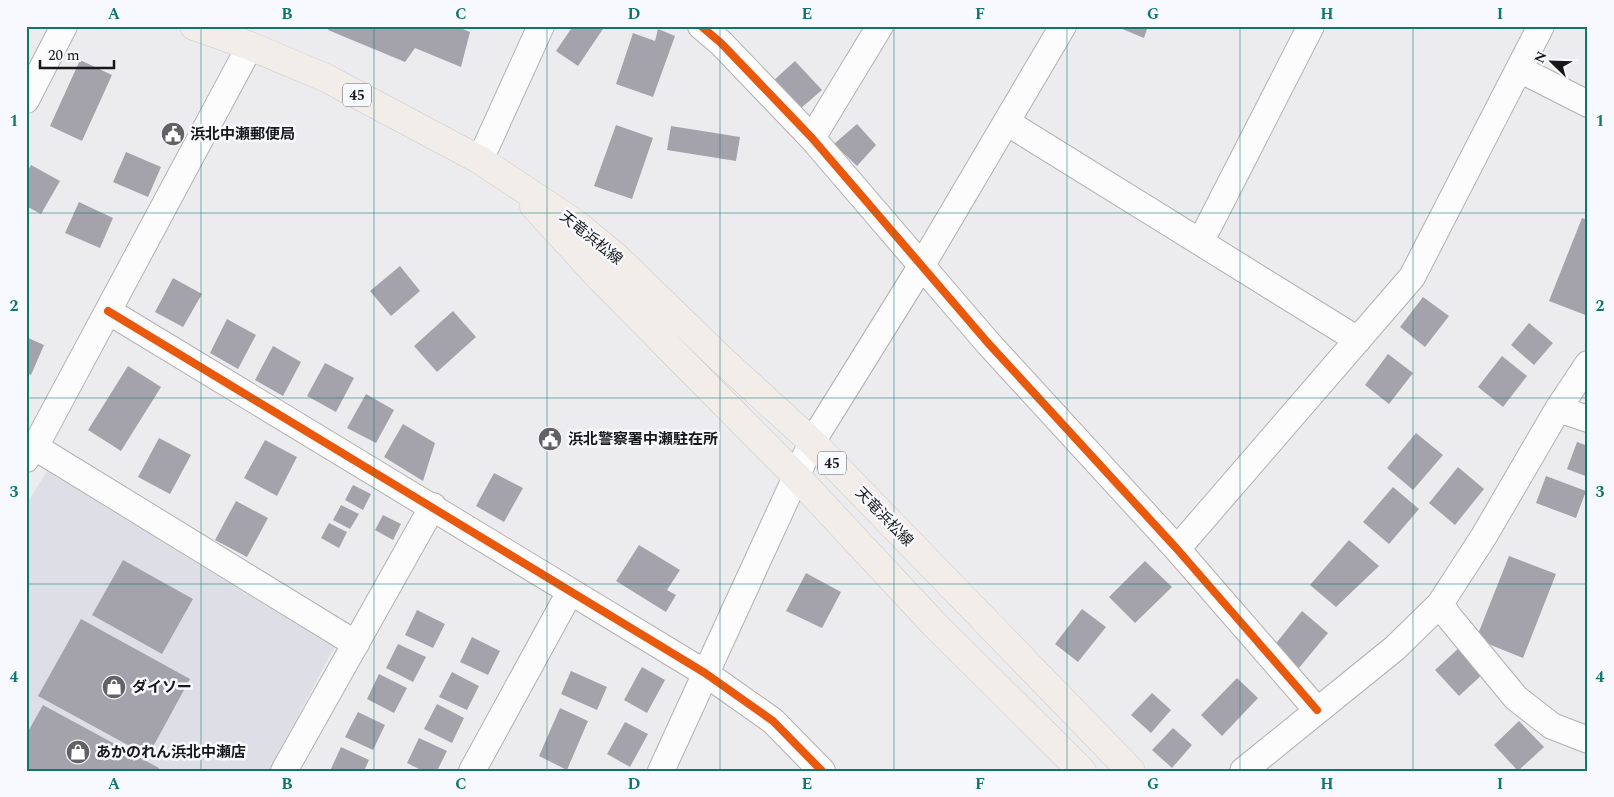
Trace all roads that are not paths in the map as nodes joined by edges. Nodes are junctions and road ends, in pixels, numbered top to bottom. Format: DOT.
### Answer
graph roads {
  1 [pos="64,26"];
  2 [pos="194,26"];
  3 [pos="541,26"];
  4 [pos="700,26"];
  5 [pos="880,26"];
  6 [pos="1063,26"];
  7 [pos="1311,26"];
  8 [pos="1541,26"];
  9 [pos="250,46"];
  10 [pos="1519,69"];
  11 [pos="26,100"];
  12 [pos="1588,104"];
  13 [pos="1008,123"];
  14 [pos="812,138"];
  15 [pos="480,160"];
  16 [pos="512,180"];
  17 [pos="1201,241"];
  18 [pos="922,265"];
  19 [pos="108,311"];
  20 [pos="1358,340"];
  21 [pos="1588,364"];
  22 [pos="1558,408"];
  23 [pos="1588,419"];
  24 [pos="812,442"];
  25 [pos="31,453"];
  26 [pos="796,476"];
  27 [pos="433,506"];
  28 [pos="1177,549"];
  29 [pos="570,592"];
  30 [pos="1440,604"];
  31 [pos="356,644"];
  32 [pos="706,673"];
  33 [pos="1317,710"];
  34 [pos="1588,740"];
  35 [pos="284,771"];
  36 [pos="472,771"];
  37 [pos="661,771"];
  38 [pos="822,771"];
  39 [pos="1082,771"];
  40 [pos="1131,771"];
  41 [pos="1243,771"];
  1 -- 11 [label="street"];
  2 -- 9 [label="main road, 天竜浜松線 / 45"];
  3 -- 15 [label="street"];
  4 -- 14 [label="street"];
  5 -- 14 [label="street"];
  6 -- 13 [label="street"];
  7 -- 17 [label="street"];
  8 -- 10 [label="street"];
  9 -- 15 [label="main road, 天竜浜松線 / 45"];
  9 -- 19 [label="street"];
  10 -- 12 [label="street"];
  10 -- 20 [label="street"];
  13 -- 17 [label="street"];
  13 -- 18 [label="street"];
  14 -- 18 [label="street"];
  15 -- 16 [label="main road, 天竜浜松線 / 45"];
  16 -- 24 [label="main road, 天竜浜松線 / 45"];
  16 -- 26 [label="main road, 天竜浜松線 / 45"];
  17 -- 20 [label="street"];
  18 -- 24 [label="street"];
  18 -- 28 [label="street"];
  19 -- 25 [label="street"];
  19 -- 27 [label="street"];
  20 -- 28 [label="street"];
  21 -- 22 [label="street"];
  22 -- 23 [label="street"];
  22 -- 30 [label="street"];
  24 -- 26 [label="street"];
  24 -- 40 [label="main road, 天竜浜松線 / 45"];
  25 -- 31 [label="street"];
  26 -- 32 [label="street"];
  26 -- 39 [label="main road, 天竜浜松線 / 45"];
  27 -- 29 [label="street"];
  27 -- 31 [label="street"];
  28 -- 33 [label="street"];
  29 -- 32 [label="street"];
  29 -- 36 [label="street"];
  30 -- 33 [label="street"];
  30 -- 34 [label="street"];
  31 -- 35 [label="street"];
  32 -- 37 [label="street"];
  32 -- 38 [label="street"];
  33 -- 41 [label="street"];
}
